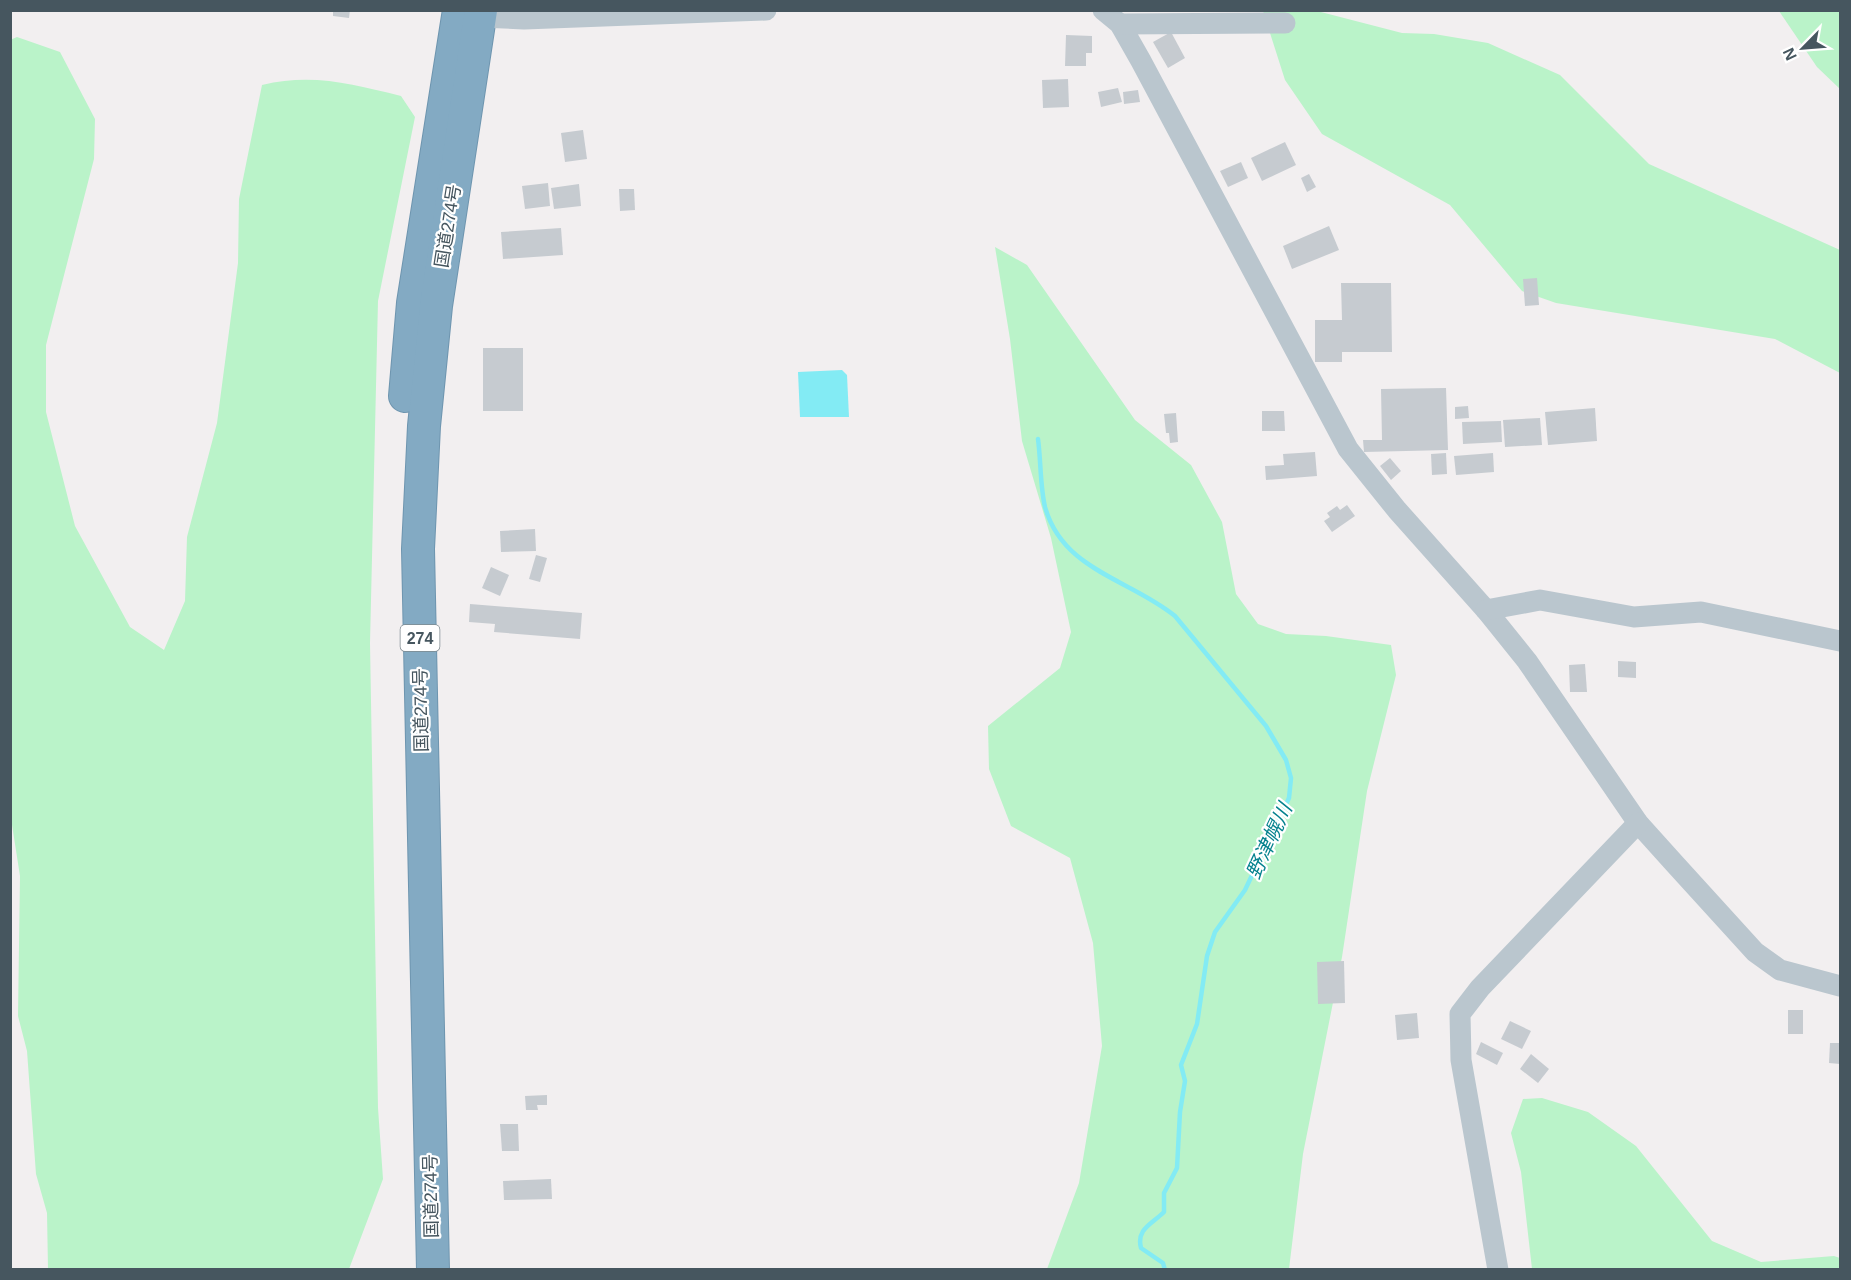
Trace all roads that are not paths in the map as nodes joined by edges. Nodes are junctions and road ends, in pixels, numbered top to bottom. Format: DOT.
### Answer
graph roads {
  1 [pos="766,10"];
  2 [pos="1103,10"];
  3 [pos="474,13"];
  4 [pos="1237,17"];
  5 [pos="1286,23"];
  6 [pos="1120,24"];
  7 [pos="1486,610"];
  8 [pos="1840,641"];
  9 [pos="1638,823"];
  10 [pos="1840,986"];
  11 [pos="411,1269"];
  12 [pos="433,1269"];
  13 [pos="1498,1269"];
  1 -- 3 [label="street"];
  2 -- 6 [label="street"];
  3 -- 11 [label="highway, 国道274号 / 274"];
  3 -- 12 [label="highway, 国道274号 / 274"];
  4 -- 5 [label="street"];
  4 -- 6 [label="street"];
  6 -- 7 [label="street"];
  7 -- 8 [label="street"];
  7 -- 9 [label="street"];
  9 -- 10 [label="street"];
  9 -- 13 [label="street"];
}
